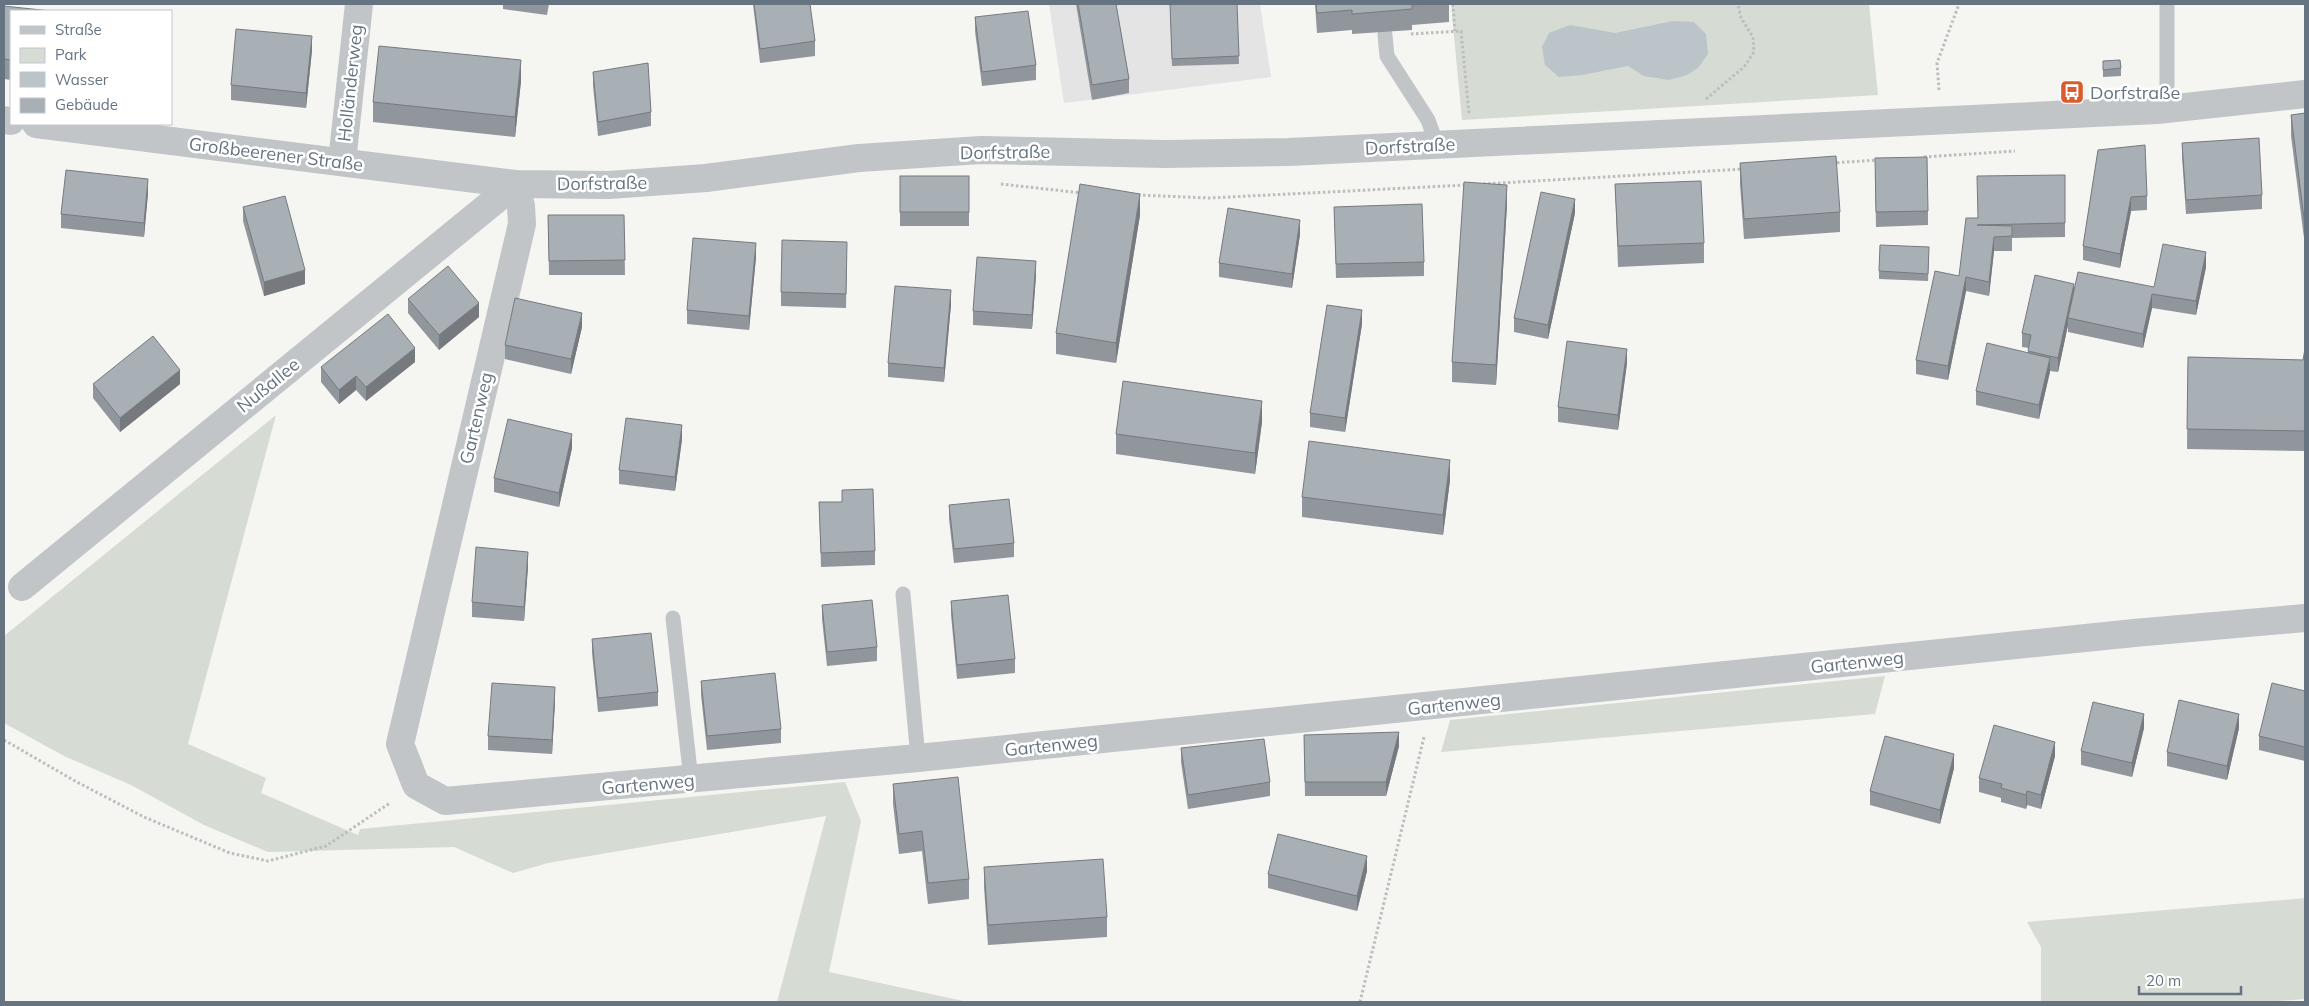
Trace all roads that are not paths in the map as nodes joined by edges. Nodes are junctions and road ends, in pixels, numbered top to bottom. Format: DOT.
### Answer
graph roads {
  1 [pos="359,4"];
  2 [pos="2167,4"];
  3 [pos="1385,36"];
  4 [pos="2305,94"];
  5 [pos="2169,109"];
  6 [pos="44,125"];
  7 [pos="1437,145"];
  8 [pos="342,162"];
  9 [pos="515,184"];
  10 [pos="22,587"];
  11 [pos="903,594"];
  12 [pos="673,618"];
  13 [pos="2305,618"];
  14 [pos="918,758"];
  15 [pos="690,780"];
  1 -- 8 [label="street, Holländerweg"];
  2 -- 5 [label="lane"];
  3 -- 7 [label="lane"];
  4 -- 5 [label="street, Dorfstraße"];
  5 -- 7 [label="street, Dorfstraße"];
  6 -- 8 [label="street, Großbeerener Straße"];
  7 -- 9 [label="street, Dorfstraße"];
  8 -- 9 [label="street, Großbeerener Straße"];
  9 -- 10 [label="street, Nußallee"];
  9 -- 15 [label="street, Gartenweg"];
  11 -- 14 [label="lane"];
  12 -- 15 [label="lane"];
  13 -- 14 [label="street, Gartenweg"];
  14 -- 15 [label="street, Gartenweg"];
}
